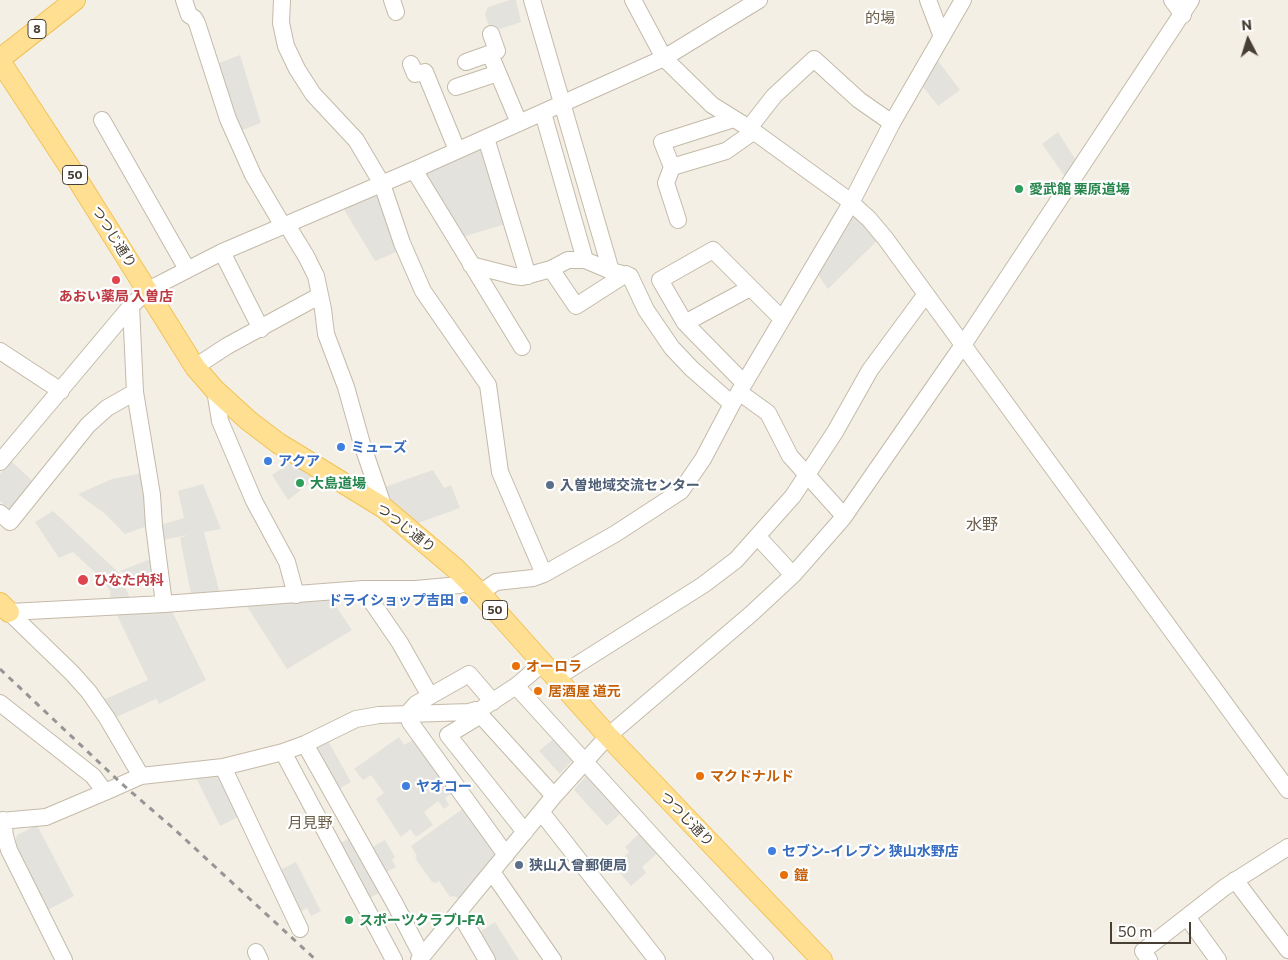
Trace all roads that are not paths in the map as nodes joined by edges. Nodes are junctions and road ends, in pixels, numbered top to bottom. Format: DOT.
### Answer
graph roads {
  1 [pos="75,0"];
  2 [pos="184,0"];
  3 [pos="282,0"];
  4 [pos="532,0"];
  5 [pos="633,0"];
  6 [pos="759,0"];
  7 [pos="928,0"];
  8 [pos="963,0"];
  9 [pos="1172,0"];
  10 [pos="1191,0"];
  11 [pos="1183,15"];
  12 [pos="491,34"];
  13 [pos="942,37"];
  14 [pos="490,54"];
  15 [pos="664,58"];
  16 [pos="0,60"];
  17 [pos="466,62"];
  18 [pos="411,64"];
  19 [pos="498,73"];
  20 [pos="456,87"];
  21 [pos="562,104"];
  22 [pos="543,113"];
  23 [pos="734,119"];
  24 [pos="102,120"];
  25 [pos="519,123"];
  26 [pos="892,123"];
  27 [pos="751,130"];
  28 [pos="486,138"];
  29 [pos="457,150"];
  30 [pos="672,167"];
  31 [pos="414,170"];
  32 [pos="382,184"];
  33 [pos="851,203"];
  34 [pos="678,220"];
  35 [pos="285,226"];
  36 [pos="222,252"];
  37 [pos="585,260"];
  38 [pos="471,265"];
  39 [pos="187,269"];
  40 [pos="551,269"];
  41 [pos="618,272"];
  42 [pos="528,276"];
  43 [pos="750,288"];
  44 [pos="148,290"];
  45 [pos="926,294"];
  46 [pos="319,296"];
  47 [pos="131,306"];
  48 [pos="782,319"];
  49 [pos="686,323"];
  50 [pos="261,329"];
  51 [pos="963,346"];
  52 [pos="522,347"];
  53 [pos="0,351"];
  54 [pos="195,367"];
  55 [pos="61,390"];
  56 [pos="215,390"];
  57 [pos="135,392"];
  58 [pos="738,393"];
  59 [pos="0,462"];
  60 [pos="808,475"];
  61 [pos="384,508"];
  62 [pos="0,513"];
  63 [pos="844,516"];
  64 [pos="758,536"];
  65 [pos="544,574"];
  66 [pos="793,575"];
  67 [pos="475,588"];
  68 [pos="363,589"];
  69 [pos="296,595"];
  70 [pos="164,604"];
  71 [pos="4,607"];
  72 [pos="542,664"];
  73 [pos="556,678"];
  74 [pos="516,686"];
  75 [pos="430,696"];
  76 [pos="493,702"];
  77 [pos="0,703"];
  78 [pos="479,712"];
  79 [pos="408,713"];
  80 [pos="608,736"];
  81 [pos="305,744"];
  82 [pos="282,752"];
  83 [pos="584,762"];
  84 [pos="223,767"];
  85 [pos="140,776"];
  86 [pos="1288,790"];
  87 [pos="105,792"];
  88 [pos="554,796"];
  89 [pos="542,813"];
  90 [pos="2,821"];
  91 [pos="525,832"];
  92 [pos="1288,847"];
  93 [pos="506,855"];
  94 [pos="492,872"];
  95 [pos="1236,880"];
  96 [pos="459,912"];
  97 [pos="1187,917"];
  98 [pos="300,928"];
  99 [pos="1288,950"];
  100 [pos="422,958"];
  101 [pos="64,960"];
  102 [pos="394,960"];
  103 [pos="487,960"];
  104 [pos="553,960"];
  105 [pos="657,960"];
  106 [pos="765,960"];
  107 [pos="822,960"];
  108 [pos="1149,960"];
  109 [pos="1218,960"];
  1 -- 16 [label="main road, 8"];
  2 -- 35 [label="street"];
  3 -- 32 [label="street"];
  4 -- 21 [label="street"];
  5 -- 15 [label="street"];
  6 -- 15 [label="street"];
  7 -- 13 [label="street"];
  8 -- 13 [label="street"];
  9 -- 11 [label="street"];
  10 -- 11 [label="street"];
  11 -- 51 [label="street"];
  12 -- 14 [label="street"];
  13 -- 26 [label="street"];
  14 -- 17 [label="street"];
  14 -- 19 [label="street"];
  15 -- 21 [label="street"];
  15 -- 23 [label="street"];
  16 -- 44 [label="main road, つつじ通り / 50"];
  18 -- 29 [label="street"];
  19 -- 20 [label="street"];
  19 -- 25 [label="street"];
  21 -- 22 [label="street"];
  21 -- 41 [label="street"];
  22 -- 25 [label="street"];
  22 -- 37 [label="street"];
  23 -- 27 [label="street"];
  23 -- 30 [label="street"];
  24 -- 39 [label="street"];
  25 -- 28 [label="street"];
  26 -- 27 [label="street"];
  26 -- 33 [label="street"];
  27 -- 30 [label="street"];
  27 -- 33 [label="street"];
  28 -- 29 [label="street"];
  28 -- 42 [label="street"];
  29 -- 31 [label="street"];
  30 -- 34 [label="street"];
  31 -- 32 [label="street"];
  31 -- 38 [label="street"];
  32 -- 35 [label="street"];
  32 -- 65 [label="street"];
  33 -- 45 [label="street"];
  33 -- 48 [label="street"];
  35 -- 36 [label="street"];
  35 -- 46 [label="street"];
  36 -- 39 [label="street"];
  36 -- 50 [label="street"];
  37 -- 40 [label="street"];
  37 -- 41 [label="street"];
  38 -- 42 [label="street"];
  38 -- 52 [label="street"];
  39 -- 44 [label="street"];
  40 -- 41 [label="street"];
  40 -- 42 [label="street"];
  41 -- 58 [label="street"];
  43 -- 48 [label="street"];
  43 -- 49 [label="street"];
  43 -- 49 [label="street"];
  44 -- 47 [label="street"];
  44 -- 54 [label="main road, つつじ通り / 50"];
  45 -- 51 [label="street"];
  45 -- 60 [label="street"];
  46 -- 50 [label="street"];
  46 -- 61 [label="street"];
  47 -- 55 [label="street"];
  47 -- 57 [label="street"];
  48 -- 58 [label="street"];
  49 -- 58 [label="street"];
  50 -- 54 [label="street"];
  51 -- 63 [label="street"];
  51 -- 86 [label="street"];
  53 -- 55 [label="street"];
  54 -- 56 [label="main road, つつじ通り / 50"];
  55 -- 59 [label="street"];
  56 -- 61 [label="main road, つつじ通り / 50"];
  56 -- 69 [label="street"];
  57 -- 62 [label="street"];
  57 -- 70 [label="street"];
  58 -- 60 [label="street"];
  58 -- 65 [label="street"];
  60 -- 63 [label="street"];
  60 -- 64 [label="street"];
  61 -- 67 [label="main road, つつじ通り / 50"];
  63 -- 66 [label="street"];
  64 -- 66 [label="street"];
  64 -- 73 [label="street"];
  65 -- 67 [label="street"];
  66 -- 80 [label="street"];
  67 -- 68 [label="street"];
  67 -- 72 [label="main road, つつじ通り / 50"];
  68 -- 69 [label="street"];
  68 -- 75 [label="street"];
  69 -- 70 [label="street"];
  70 -- 71 [label="street"];
  71 -- 85 [label="street"];
  72 -- 73 [label="main road, つつじ通り / 50"];
  72 -- 74 [label="street"];
  73 -- 80 [label="main road, つつじ通り / 50"];
  74 -- 76 [label="street"];
  74 -- 83 [label="street"];
  75 -- 76 [label="street"];
  75 -- 79 [label="street"];
  76 -- 78 [label="street"];
  77 -- 87 [label="street"];
  78 -- 79 [label="street"];
  78 -- 88 [label="street"];
  78 -- 91 [label="street"];
  79 -- 81 [label="street"];
  79 -- 93 [label="street"];
  80 -- 83 [label="street"];
  80 -- 107 [label="main road, つつじ通り / 50"];
  81 -- 82 [label="street"];
  81 -- 100 [label="street"];
  82 -- 84 [label="street"];
  82 -- 102 [label="street"];
  83 -- 88 [label="street"];
  83 -- 106 [label="street"];
  84 -- 85 [label="street"];
  84 -- 98 [label="street"];
  85 -- 87 [label="street"];
  87 -- 90 [label="street"];
  88 -- 89 [label="street"];
  89 -- 91 [label="street"];
  89 -- 105 [label="street"];
  90 -- 101 [label="street"];
  91 -- 93 [label="street"];
  92 -- 95 [label="street"];
  93 -- 94 [label="street"];
  94 -- 96 [label="street"];
  94 -- 104 [label="street"];
  95 -- 97 [label="street"];
  95 -- 99 [label="street"];
  96 -- 100 [label="street"];
  96 -- 103 [label="street"];
  97 -- 108 [label="street"];
  97 -- 109 [label="street"];
}
